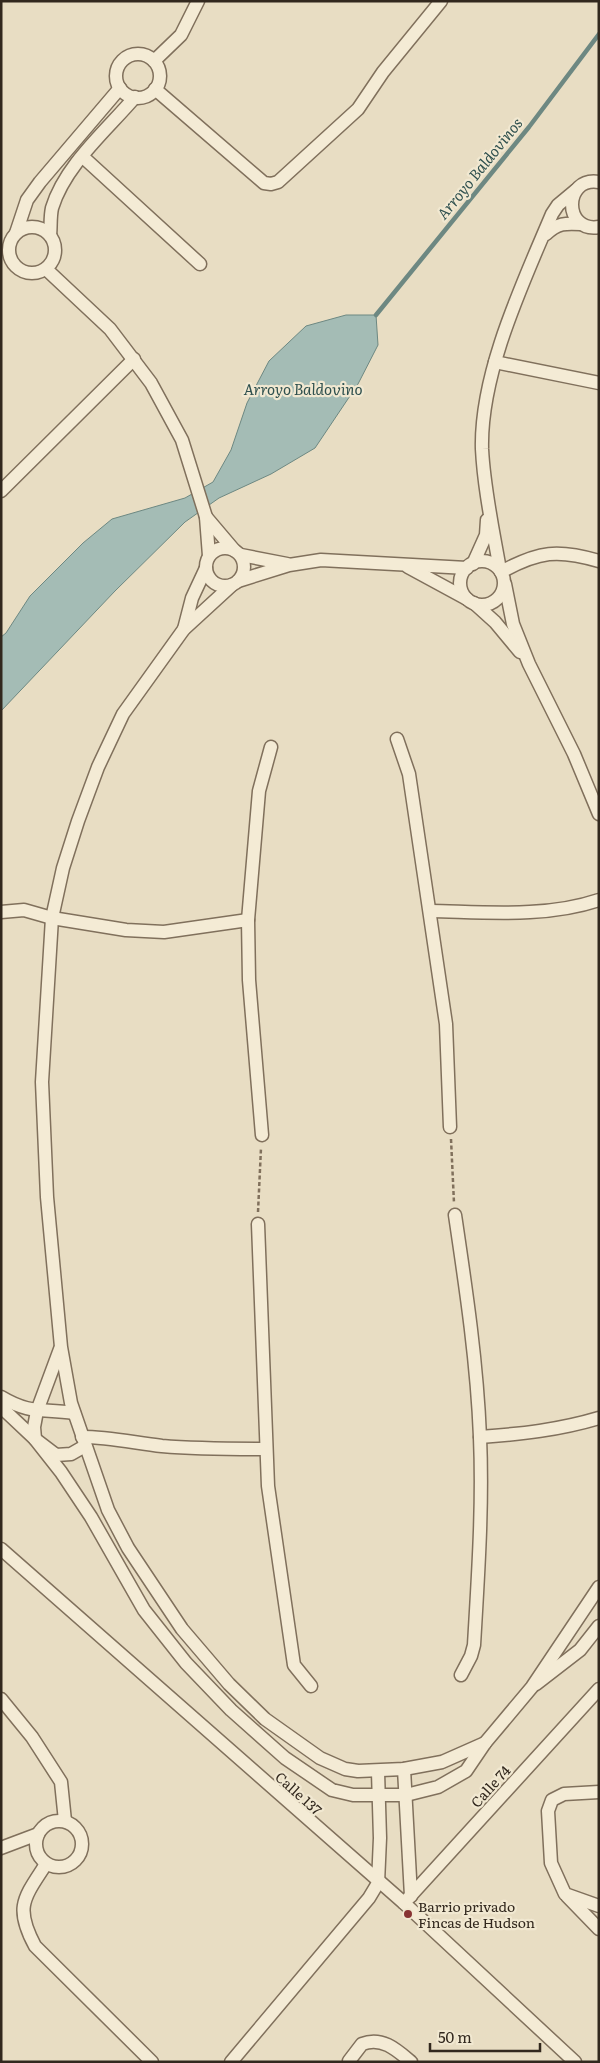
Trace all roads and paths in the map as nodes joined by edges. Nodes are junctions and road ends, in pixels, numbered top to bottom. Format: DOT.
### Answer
graph roads {
  1 [pos="198,1"];
  2 [pos="441,1"];
  3 [pos="154,62"];
  4 [pos="120,88"];
  5 [pos="155,89"];
  6 [pos="135,97"];
  7 [pos="83,157"];
  8 [pos="599,182"];
  9 [pos="576,190"];
  10 [pos="581,224"];
  11 [pos="599,227"];
  12 [pos="16,233"];
  13 [pos="50,236"];
  14 [pos="542,237"];
  15 [pos="5,257"];
  16 [pos="200,264"];
  17 [pos="46,269"];
  18 [pos="134,359"];
  19 [pos="495,362"];
  20 [pos="599,383"];
  21 [pos="1,491"];
  22 [pos="489,505"];
  23 [pos="206,517"];
  24 [pos="238,553"];
  25 [pos="599,561"];
  26 [pos="207,562"];
  27 [pos="289,565"];
  28 [pos="404,565"];
  29 [pos="470,566"];
  30 [pos="502,575"];
  31 [pos="235,583"];
  32 [pos="471,602"];
  33 [pos="184,629"];
  34 [pos="529,664"];
  35 [pos="397,739"];
  36 [pos="271,748"];
  37 [pos="599,814"];
  38 [pos="599,900"];
  39 [pos="430,911"];
  40 [pos="1,912"];
  41 [pos="52,918"];
  42 [pos="248,920"];
  43 [pos="450,1127"];
  44 [pos="262,1135"];
  45 [pos="455,1215"];
  46 [pos="258,1224"];
  47 [pos="61,1347"];
  48 [pos="1,1397"];
  49 [pos="1,1406"];
  50 [pos="37,1411"];
  51 [pos="74,1413"];
  52 [pos="599,1418"];
  53 [pos="480,1437"];
  54 [pos="35,1439"];
  55 [pos="83,1442"];
  56 [pos="266,1449"];
  57 [pos="1,1549"];
  58 [pos="599,1587"];
  59 [pos="599,1626"];
  60 [pos="460,1675"];
  61 [pos="311,1686"];
  62 [pos="532,1687"];
  63 [pos="599,1689"];
  64 [pos="1,1699"];
  65 [pos="485,1743"];
  66 [pos="404,1769"];
  67 [pos="378,1772"];
  68 [pos="599,1792"];
  69 [pos="406,1795"];
  70 [pos="378,1796"];
  71 [pos="65,1821"];
  72 [pos="38,1834"];
  73 [pos="1,1848"];
  74 [pos="46,1864"];
  75 [pos="378,1883"];
  76 [pos="565,1894"];
  77 [pos="407,1900"];
  78 [pos="599,1906"];
  79 [pos="599,1929"];
  80 [pos="349,2061"];
  81 [pos="152,2062"];
  82 [pos="231,2062"];
  83 [pos="411,2062"];
  84 [pos="575,2062"];
  1 -- 3 [label="street"];
  2 -- 5 [label="street"];
  3 -- 4 [label="street"];
  3 -- 5 [label="street"];
  4 -- 6 [label="street"];
  4 -- 12 [label="street"];
  5 -- 6 [label="street"];
  6 -- 7 [label="street"];
  7 -- 13 [label="street"];
  7 -- 16 [label="street"];
  8 -- 9 [label="street"];
  9 -- 10 [label="street"];
  9 -- 14 [label="street"];
  10 -- 11 [label="street"];
  10 -- 14 [label="street"];
  12 -- 13 [label="street"];
  12 -- 15 [label="street"];
  13 -- 17 [label="street"];
  14 -- 19 [label="street"];
  15 -- 17 [label="street"];
  17 -- 18 [label="street"];
  18 -- 21 [label="street"];
  18 -- 23 [label="street"];
  19 -- 20 [label="street"];
  19 -- 22 [label="street"];
  22 -- 29 [label="street"];
  22 -- 30 [label="street"];
  23 -- 24 [label="street"];
  23 -- 26 [label="street"];
  24 -- 26 [label="street"];
  24 -- 27 [label="street"];
  24 -- 31 [label="street"];
  25 -- 30 [label="street"];
  26 -- 31 [label="street"];
  26 -- 33 [label="street"];
  27 -- 28 [label="street"];
  27 -- 31 [label="street"];
  28 -- 29 [label="street"];
  28 -- 32 [label="street"];
  29 -- 30 [label="street"];
  29 -- 32 [label="street"];
  30 -- 32 [label="street"];
  30 -- 34 [label="street"];
  31 -- 33 [label="street"];
  32 -- 34 [label="street"];
  33 -- 41 [label="street"];
  34 -- 37 [label="street"];
  35 -- 39 [label="street"];
  36 -- 42 [label="street"];
  38 -- 39 [label="street"];
  39 -- 43 [label="street"];
  40 -- 41 [label="street"];
  41 -- 42 [label="street"];
  41 -- 47 [label="street"];
  42 -- 44 [label="street"];
  43 -- 45 [label="path"];
  44 -- 46 [label="path"];
  45 -- 53 [label="street"];
  46 -- 56 [label="street"];
  47 -- 50 [label="street"];
  47 -- 51 [label="street"];
  48 -- 50 [label="street"];
  49 -- 54 [label="street"];
  50 -- 51 [label="street"];
  50 -- 54 [label="street"];
  51 -- 55 [label="street"];
  52 -- 53 [label="street"];
  53 -- 60 [label="street"];
  54 -- 55 [label="street"];
  54 -- 70 [label="street"];
  55 -- 56 [label="street"];
  55 -- 67 [label="street"];
  56 -- 61 [label="street"];
  57 -- 75 [label="street, Calle 137"];
  58 -- 62 [label="street"];
  59 -- 62 [label="street"];
  62 -- 65 [label="street"];
  63 -- 77 [label="street, Calle 74"];
  64 -- 71 [label="street"];
  65 -- 66 [label="street"];
  65 -- 69 [label="street"];
  66 -- 67 [label="street"];
  66 -- 69 [label="street"];
  67 -- 70 [label="street"];
  68 -- 76 [label="street"];
  69 -- 70 [label="street"];
  69 -- 77 [label="street"];
  70 -- 75 [label="street"];
  71 -- 72 [label="street"];
  71 -- 74 [label="street"];
  72 -- 73 [label="street"];
  72 -- 74 [label="street"];
  74 -- 81 [label="street"];
  75 -- 77 [label="street, Calle 137"];
  75 -- 82 [label="street"];
  76 -- 78 [label="street"];
  76 -- 79 [label="street"];
  77 -- 84 [label="street, Calle 137"];
  80 -- 83 [label="street"];
}
